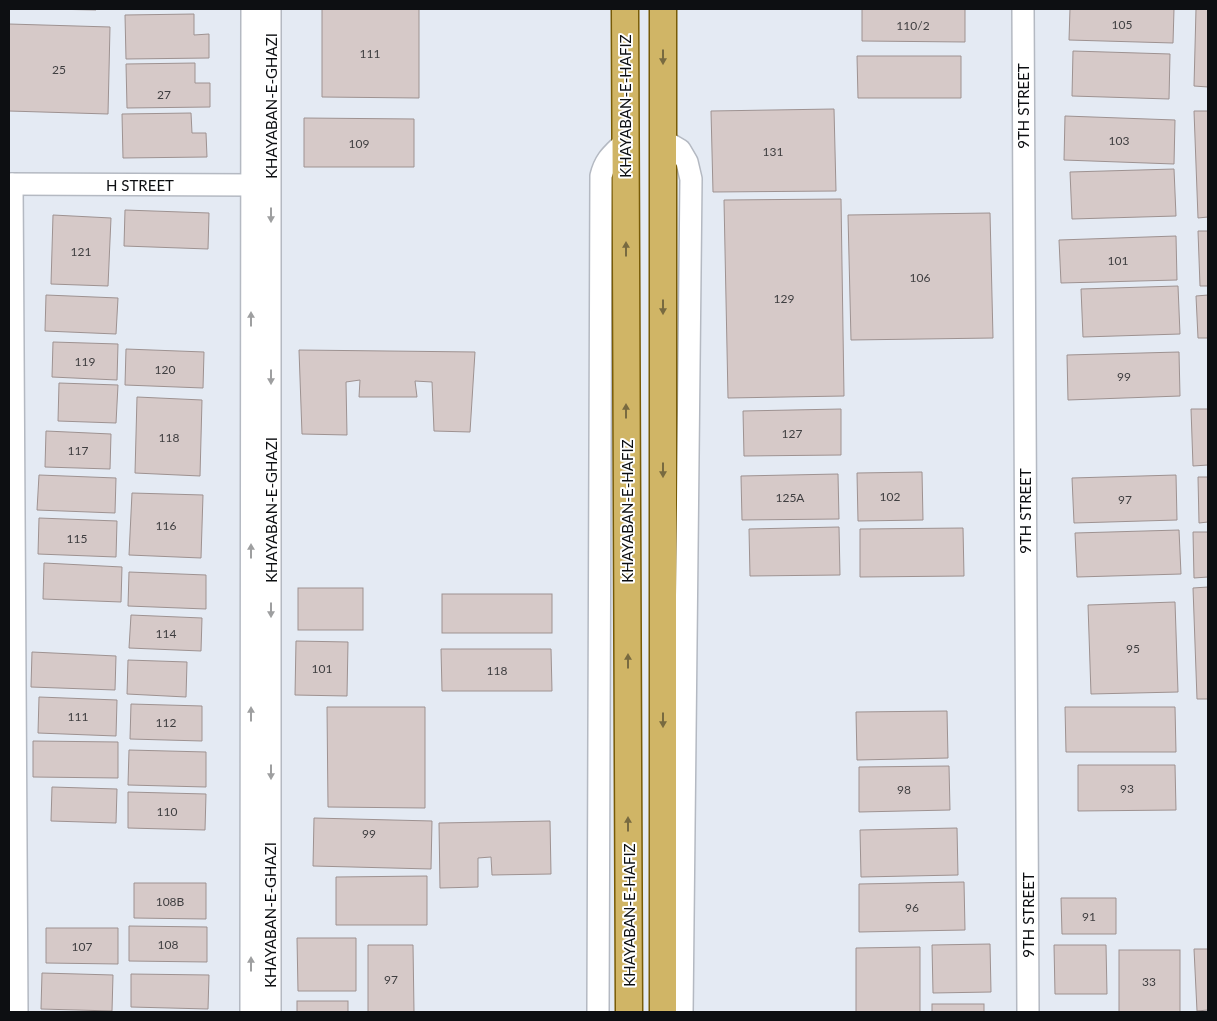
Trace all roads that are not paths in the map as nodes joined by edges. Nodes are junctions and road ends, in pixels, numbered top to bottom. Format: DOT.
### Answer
graph roads {
  1 [pos="252,9"];
  2 [pos="270,9"];
  3 [pos="625,9"];
  4 [pos="663,9"];
  5 [pos="1022,9"];
  6 [pos="663,140"];
  7 [pos="625,142"];
  8 [pos="10,184"];
  9 [pos="261,185"];
  10 [pos="18,1012"];
  11 [pos="252,1012"];
  12 [pos="270,1012"];
  13 [pos="598,1012"];
  14 [pos="629,1012"];
  15 [pos="663,1012"];
  16 [pos="682,1012"];
  17 [pos="1028,1012"];
  1 -- 9 [label="street, KHAYABAN-E-GHAZI"];
  2 -- 9 [label="street, KHAYABAN-E-GHAZI"];
  3 -- 7 [label="main road, KHAYABAN-E-HAFIZ"];
  4 -- 6 [label="main road, one-way"];
  5 -- 17 [label="street, 9TH STREET"];
  6 -- 15 [label="main road, one-way"];
  6 -- 16 [label="street"];
  7 -- 13 [label="street"];
  14 -- 7 [label="main road, KHAYABAN-E-HAFIZ, one-way"];
  8 -- 9 [label="street, H STREET"];
  8 -- 10 [label="street"];
  11 -- 9 [label="street, KHAYABAN-E-GHAZI, one-way"];
  9 -- 12 [label="street, KHAYABAN-E-GHAZI, one-way"];
}
